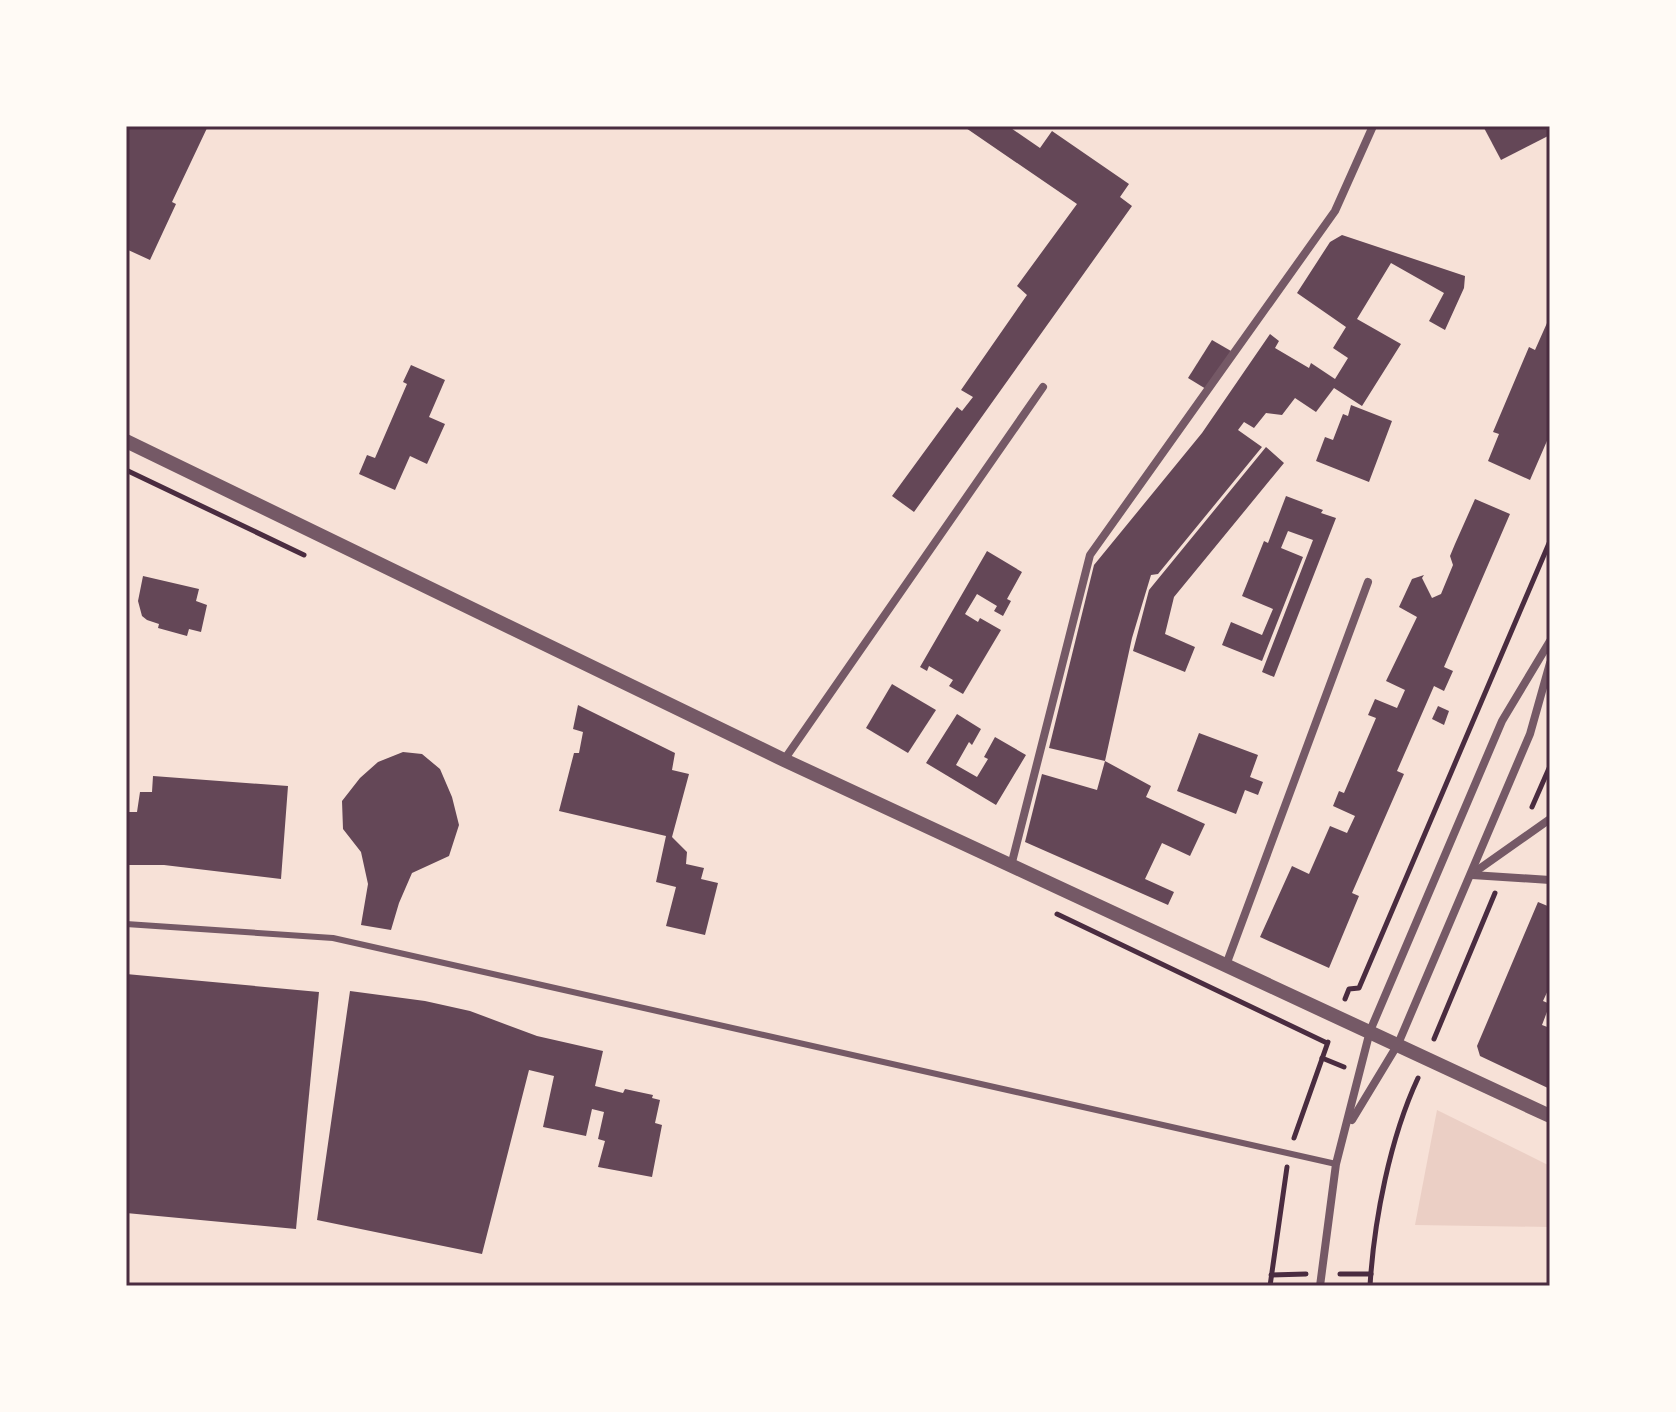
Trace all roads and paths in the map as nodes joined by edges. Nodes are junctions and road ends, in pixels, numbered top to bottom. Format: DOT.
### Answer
graph roads {
  1 [pos="1373,126"];
  2 [pos="1043,387"];
  3 [pos="126,441"];
  4 [pos="1550,541"];
  5 [pos="1368,582"];
  6 [pos="1550,641"];
  7 [pos="1550,663"];
  8 [pos="784,760"];
  9 [pos="1550,766"];
  10 [pos="1550,819"];
  11 [pos="1518,840"];
  12 [pos="1011,866"];
  13 [pos="1471,875"];
  14 [pos="1503,875"];
  15 [pos="1550,880"];
  16 [pos="126,924"];
  17 [pos="1226,965"];
  18 [pos="1338,1016"];
  19 [pos="1370,1031"];
  20 [pos="1398,1044"];
  21 [pos="1427,1058"];
  22 [pos="1550,1116"];
  23 [pos="1347,1127"];
  24 [pos="1290,1153"];
  25 [pos="1336,1164"];
  26 [pos="1270,1286"];
  27 [pos="1320,1286"];
  28 [pos="1370,1286"];
  1 -- 12 [label="street"];
  2 -- 8 [label="street"];
  3 -- 8 [label="street"];
  4 -- 18 [label="path"];
  5 -- 17 [label="street"];
  6 -- 19 [label="street"];
  7 -- 13 [label="street"];
  8 -- 12 [label="street"];
  9 -- 11 [label="path"];
  10 -- 11 [label="street"];
  11 -- 13 [label="street"];
  12 -- 17 [label="street"];
  13 -- 14 [label="street"];
  13 -- 20 [label="street"];
  14 -- 15 [label="street"];
  14 -- 21 [label="path"];
  16 -- 24 [label="lane"];
  17 -- 18 [label="street"];
  18 -- 19 [label="street"];
  18 -- 24 [label="path"];
  19 -- 20 [label="street"];
  19 -- 23 [label="street"];
  20 -- 21 [label="street"];
  20 -- 23 [label="street"];
  21 -- 22 [label="street"];
  21 -- 28 [label="path"];
  23 -- 25 [label="street"];
  24 -- 25 [label="lane"];
  24 -- 26 [label="path"];
  25 -- 27 [label="street"];
}
